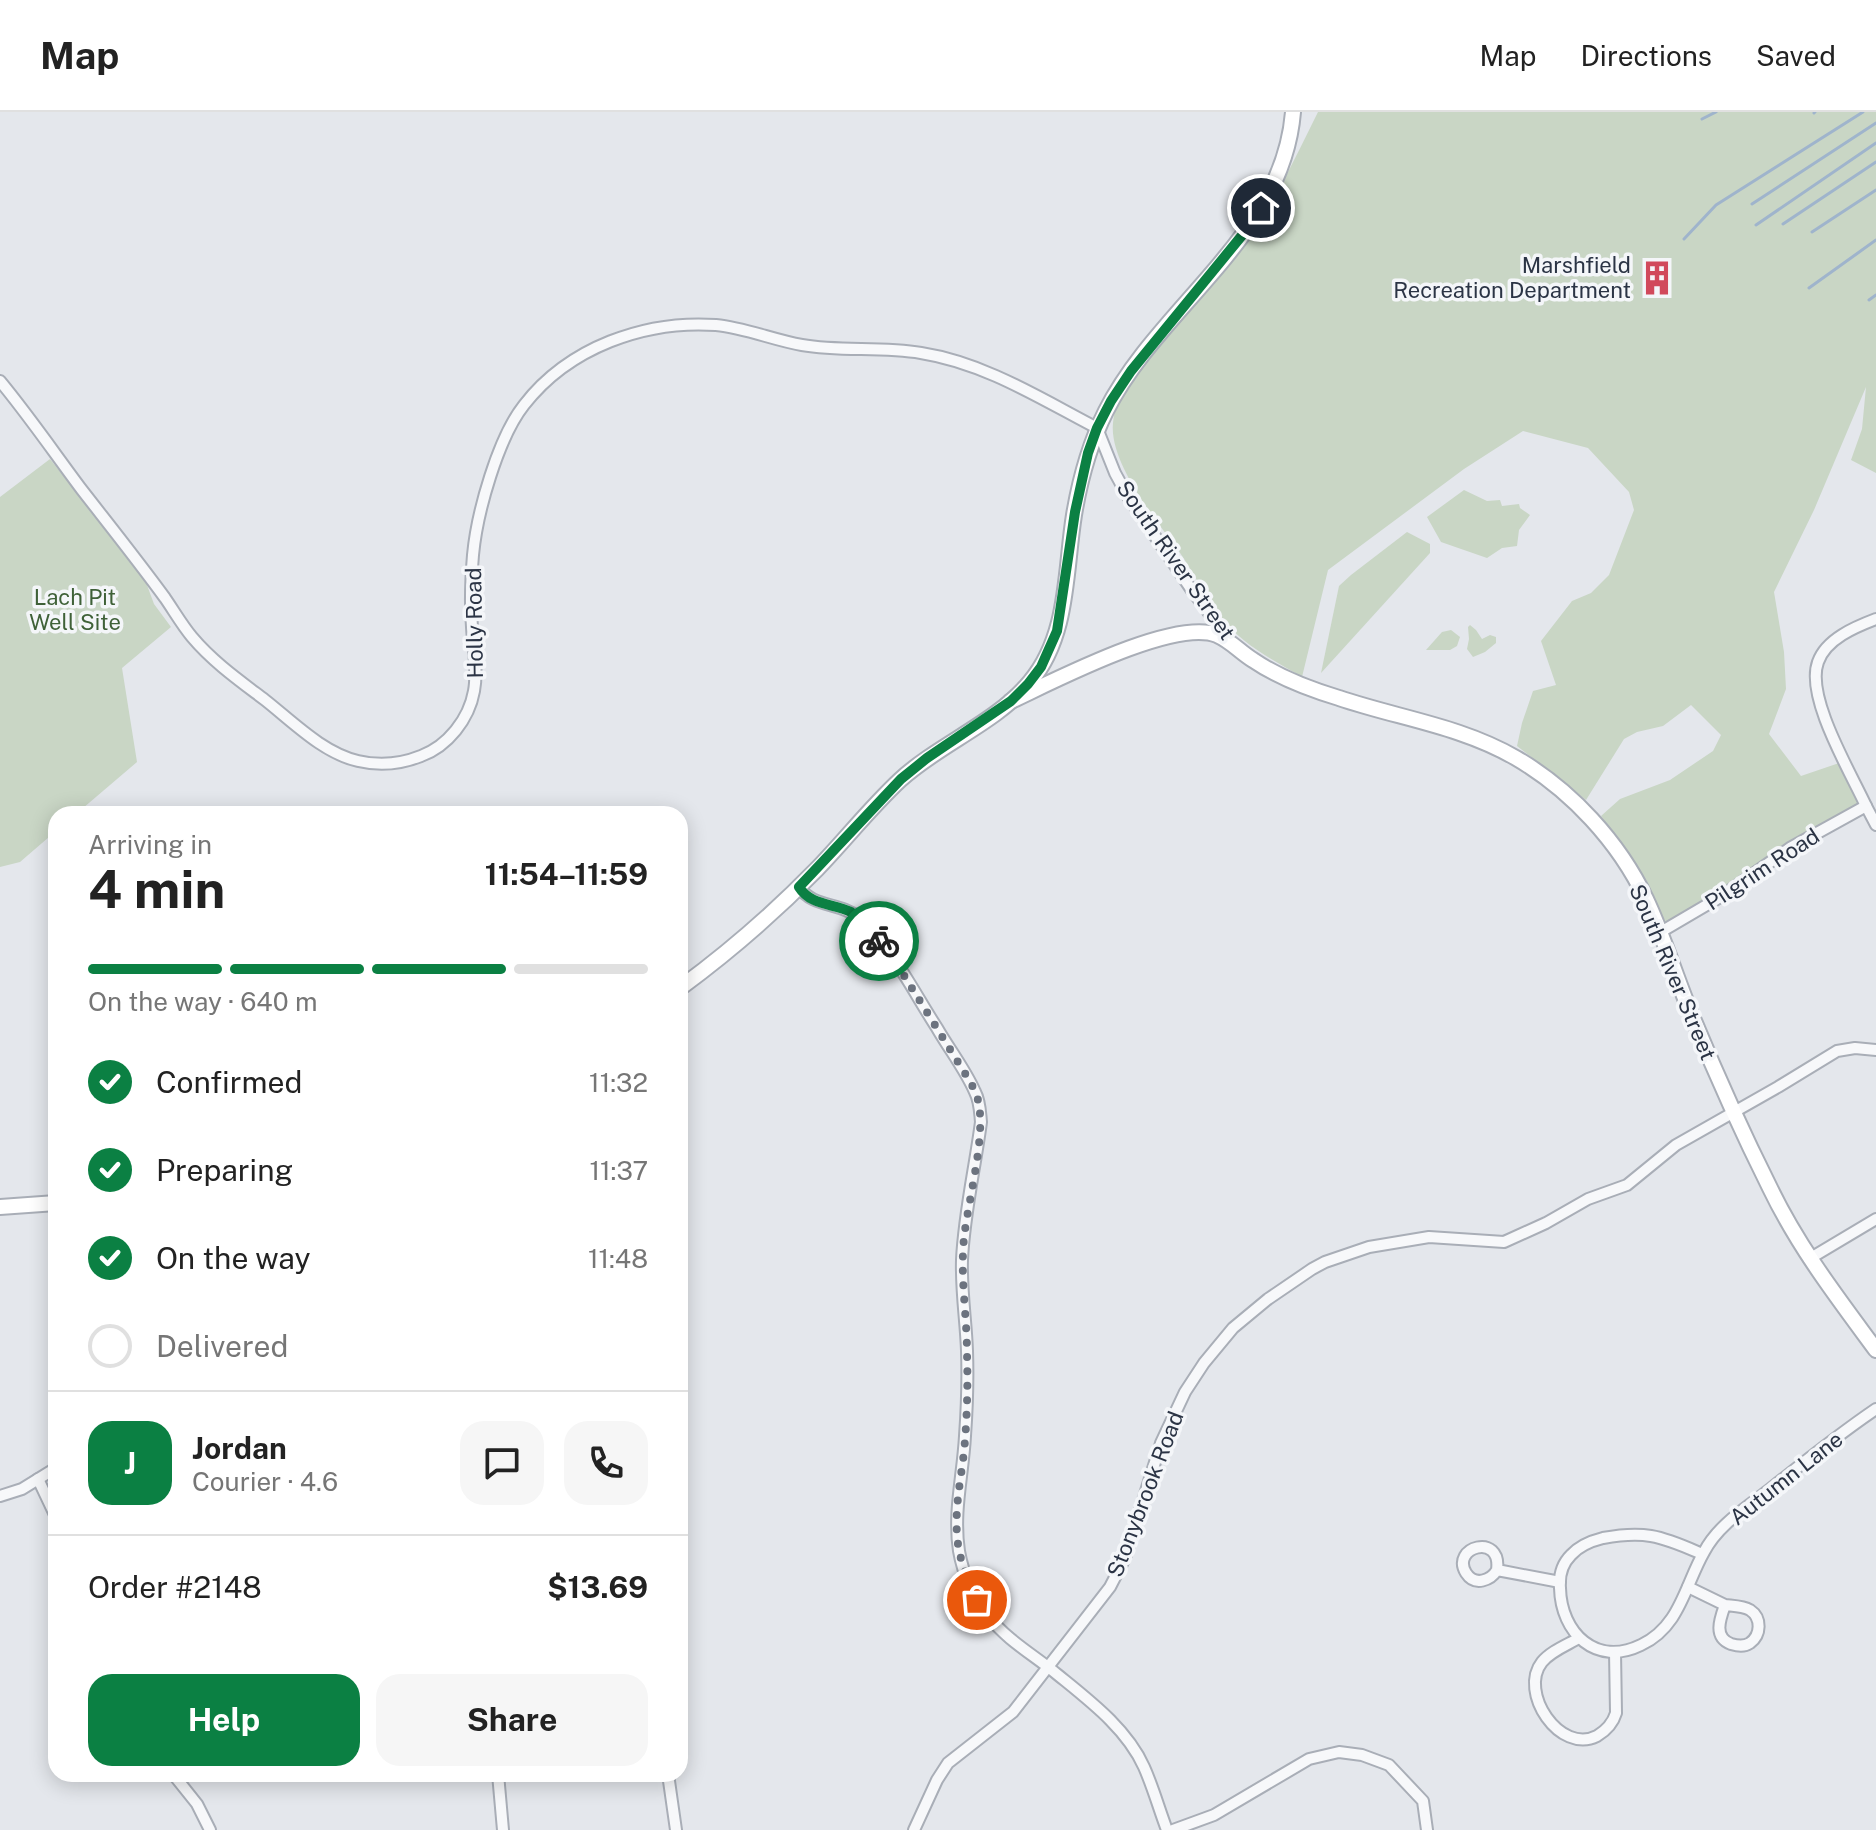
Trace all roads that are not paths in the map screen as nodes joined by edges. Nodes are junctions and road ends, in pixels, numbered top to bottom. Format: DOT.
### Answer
graph roads {
  1 [pos="1293,112"];
  2 [pos="0,381"];
  3 [pos="1097,428"];
  4 [pos="1876,619"];
  5 [pos="1237,647"];
  6 [pos="1011,701"];
  7 [pos="1866,806"];
  8 [pos="1876,825"];
  9 [pos="799,887"];
  10 [pos="1659,933"];
  11 [pos="688,982"];
  12 [pos="1876,1050"];
  13 [pos="1734,1112"];
  14 [pos="48,1204"];
  15 [pos="0,1207"];
  16 [pos="1876,1219"];
  17 [pos="1809,1259"];
  18 [pos="1876,1350"];
  19 [pos="1876,1409"];
  20 [pos="48,1473"];
  21 [pos="38,1479"];
  22 [pos="0,1496"];
  23 [pos="48,1500"];
  24 [pos="1702,1554"];
  25 [pos="1497,1570"];
  26 [pos="1560,1582"];
  27 [pos="1688,1587"];
  28 [pos="1725,1605"];
  29 [pos="1579,1638"];
  30 [pos="1615,1652"];
  31 [pos="1048,1667"];
  32 [pos="179,1782"];
  33 [pos="499,1782"];
  34 [pos="669,1782"];
  35 [pos="210,1830"];
  36 [pos="503,1830"];
  37 [pos="676,1830"];
  38 [pos="914,1830"];
  39 [pos="1167,1830"];
  40 [pos="1173,1830"];
  41 [pos="1427,1830"];
  1 -- 3 [label="street"];
  2 -- 3 [label="street, Holly Road"];
  3 -- 5 [label="street, South River Street"];
  3 -- 6 [label="street"];
  4 -- 7 [label="street"];
  5 -- 6 [label="street, South River Street"];
  5 -- 10 [label="street, South River Street"];
  6 -- 9 [label="street"];
  7 -- 8 [label="street"];
  7 -- 10 [label="street, Pilgrim Road"];
  9 -- 11 [label="street"];
  9 -- 31 [label="street"];
  10 -- 13 [label="street, South River Street"];
  12 -- 13 [label="street, Stonybrook Road"];
  13 -- 17 [label="street, South River Street"];
  13 -- 31 [label="street, Stonybrook Road"];
  14 -- 15 [label="street"];
  16 -- 17 [label="street"];
  17 -- 18 [label="street, South River Street"];
  19 -- 24 [label="street, Autumn Lane"];
  20 -- 21 [label="street"];
  21 -- 22 [label="street"];
  21 -- 23 [label="street"];
  24 -- 26 [label="street"];
  24 -- 27 [label="street, Autumn Lane"];
  25 -- 26 [label="street"];
  26 -- 29 [label="street"];
  27 -- 28 [label="street"];
  27 -- 30 [label="street, Autumn Lane"];
  28 -- 28 [label="street"];
  29 -- 30 [label="street"];
  29 -- 30 [label="street"];
  31 -- 38 [label="street, Stonybrook Road"];
  31 -- 39 [label="street"];
  32 -- 35 [label="street"];
  33 -- 36 [label="street"];
  34 -- 37 [label="street"];
  40 -- 41 [label="street"];
}
